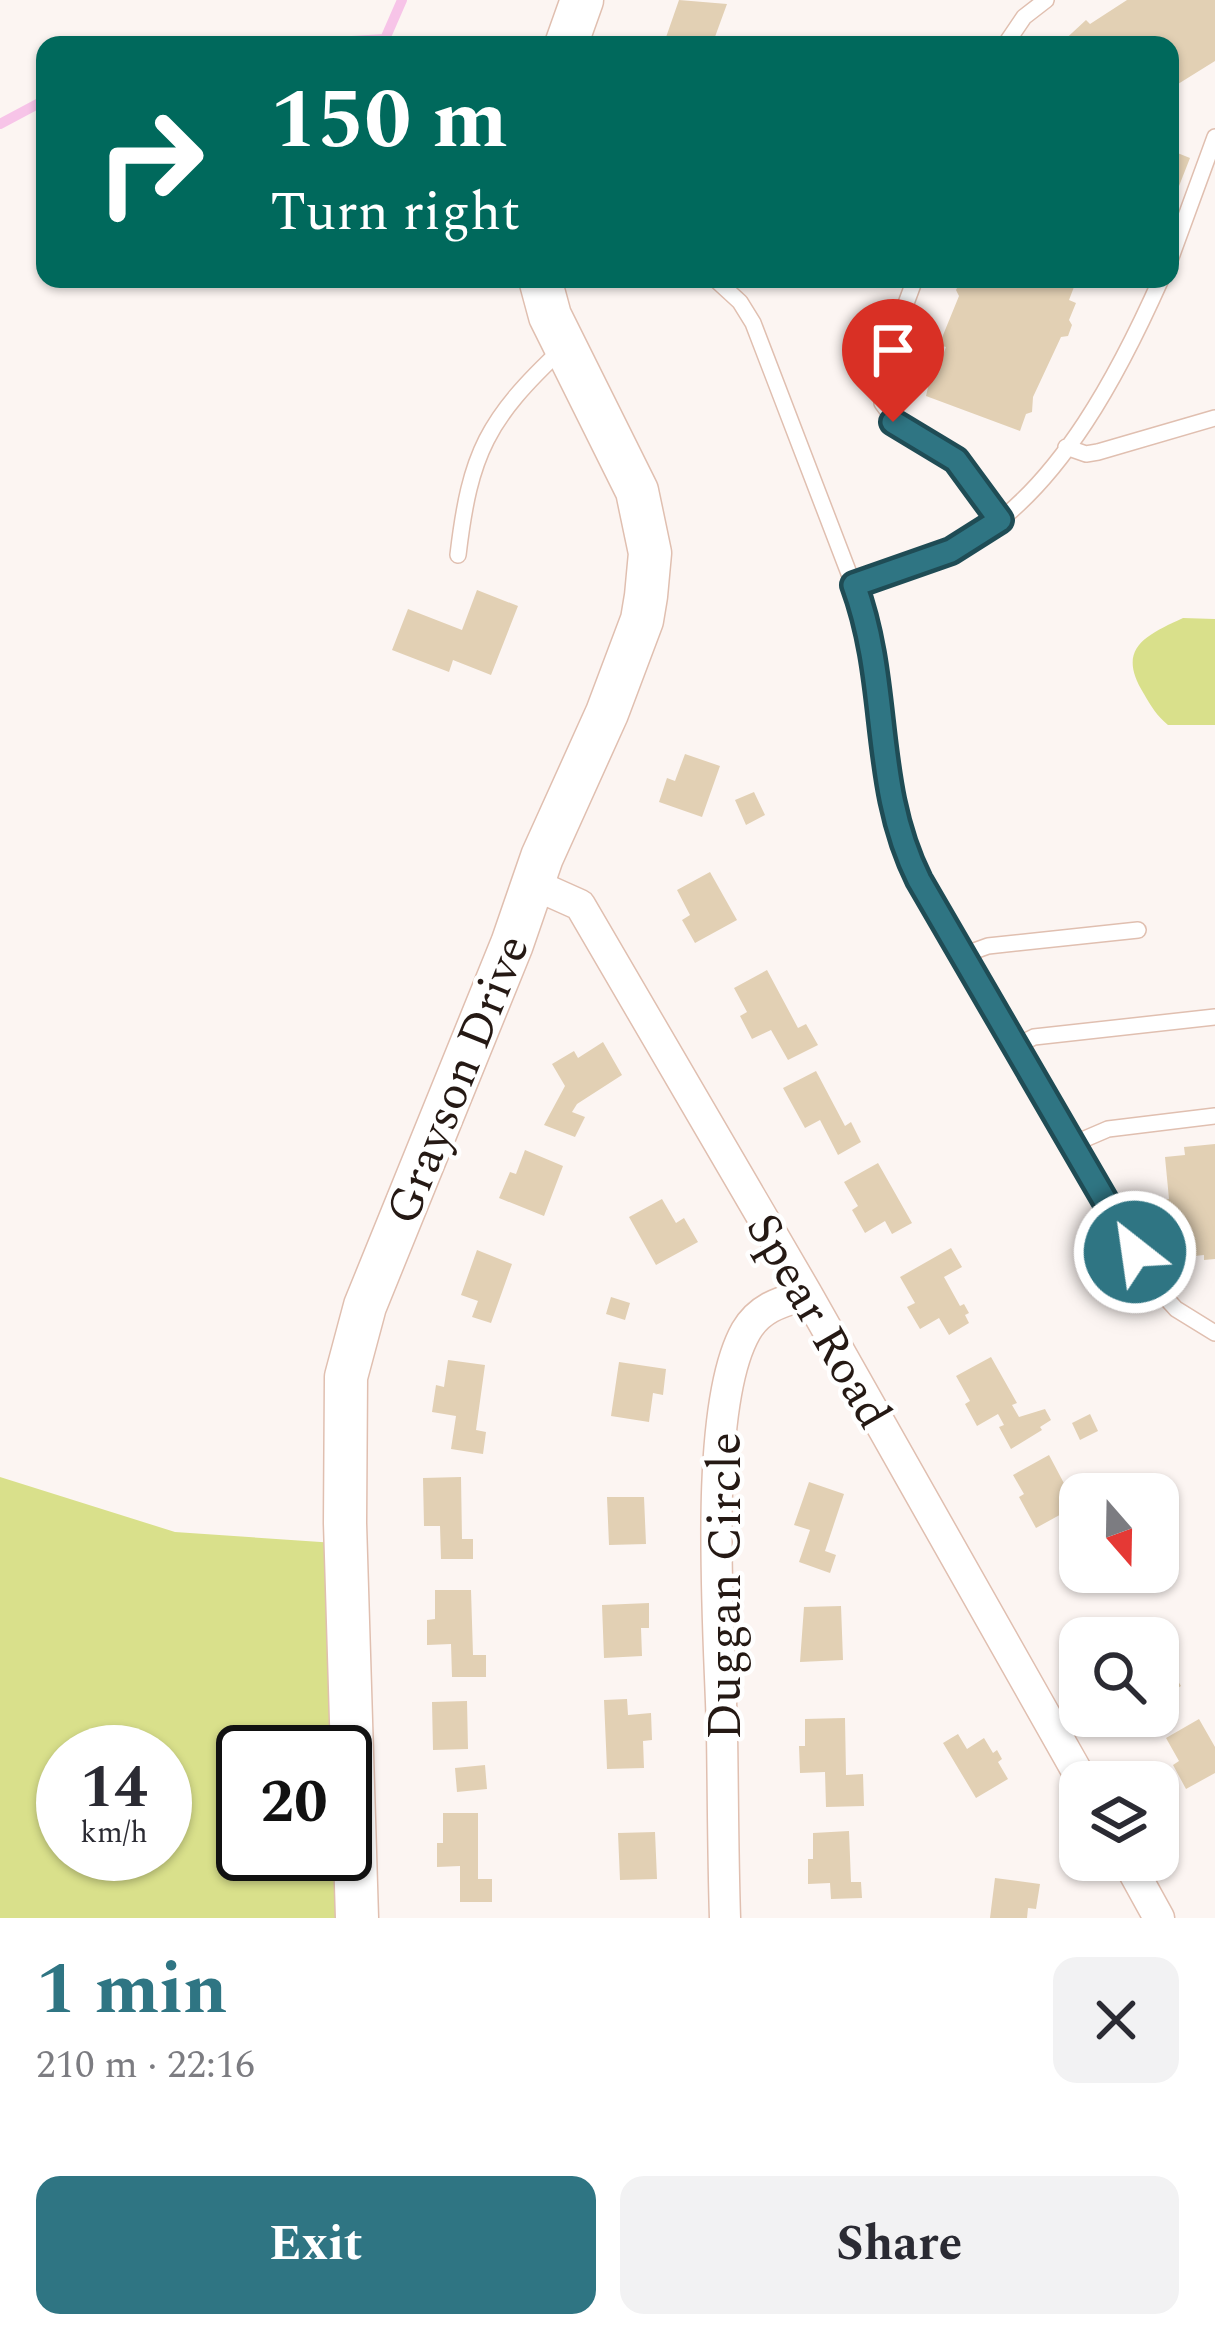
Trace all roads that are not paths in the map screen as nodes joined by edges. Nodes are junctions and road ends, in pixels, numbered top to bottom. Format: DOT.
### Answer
graph roads {
  1 [pos="582,0"];
  2 [pos="1046,0"];
  3 [pos="569,36"];
  4 [pos="1011,36"];
  5 [pos="1215,139"];
  6 [pos="1179,236"];
  7 [pos="544,288"];
  8 [pos="725,288"];
  9 [pos="912,288"];
  10 [pos="1156,288"];
  11 [pos="566,346"];
  12 [pos="1215,418"];
  13 [pos="1066,447"];
  14 [pos="1000,520"];
  15 [pos="458,555"];
  16 [pos="854,585"];
  17 [pos="533,884"];
  18 [pos="1138,930"];
  19 [pos="963,955"];
  20 [pos="1215,1017"];
  21 [pos="1016,1046"];
  22 [pos="1215,1116"];
  23 [pos="1073,1144"];
  24 [pos="807,1294"];
  25 [pos="1215,1333"];
  26 [pos="1070,1761"];
  27 [pos="1139,1881"];
  28 [pos="357,1918"];
  29 [pos="725,1918"];
  30 [pos="1160,1918"];
  1 -- 3 [label="street"];
  2 -- 4 [label="lane"];
  5 -- 6 [label="lane"];
  7 -- 11 [label="street, Grayson Drive"];
  8 -- 16 [label="lane"];
  9 -- 14 [label="lane"];
  10 -- 13 [label="lane"];
  11 -- 15 [label="lane"];
  11 -- 17 [label="street, Grayson Drive"];
  12 -- 13 [label="lane"];
  13 -- 14 [label="lane"];
  14 -- 16 [label="lane"];
  16 -- 19 [label="lane"];
  17 -- 24 [label="street, Spear Road"];
  17 -- 28 [label="street, Grayson Drive"];
  18 -- 19 [label="lane"];
  19 -- 21 [label="lane"];
  20 -- 21 [label="lane"];
  21 -- 23 [label="lane"];
  22 -- 23 [label="lane"];
  23 -- 25 [label="lane"];
  24 -- 26 [label="street, Spear Road"];
  24 -- 29 [label="street, Duggan Circle"];
  27 -- 30 [label="street"];
}
